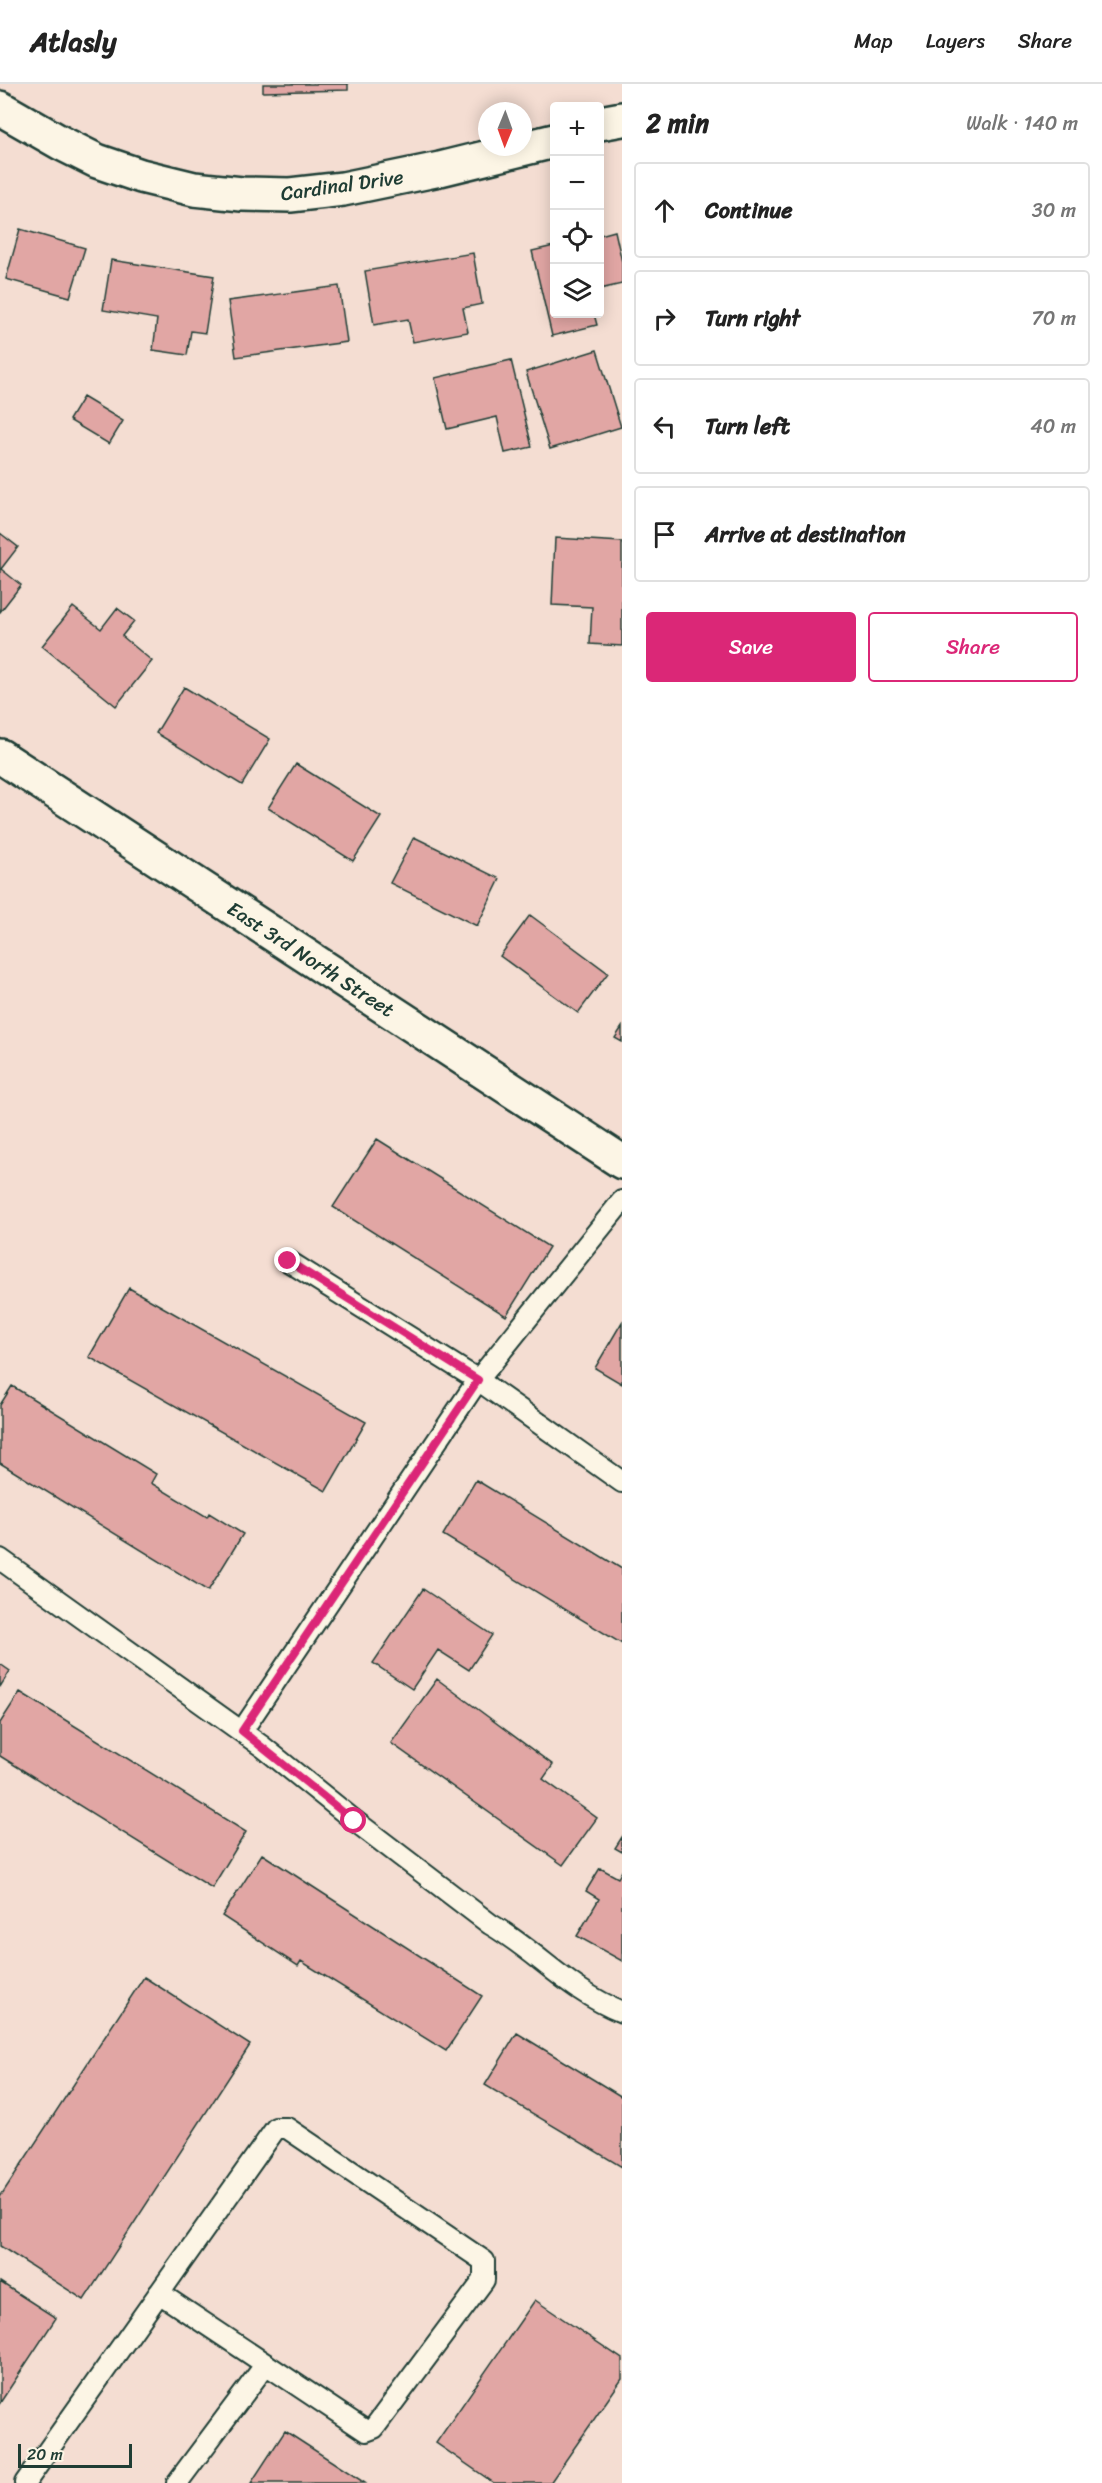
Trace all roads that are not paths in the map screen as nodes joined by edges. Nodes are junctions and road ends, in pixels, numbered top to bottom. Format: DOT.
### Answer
graph roads {
  1 [pos="0,108"];
  2 [pos="622,119"];
  3 [pos="604,122"];
  4 [pos="550,142"];
  5 [pos="0,756"];
  6 [pos="622,1162"];
  7 [pos="622,1201"];
  8 [pos="288,1261"];
  9 [pos="478,1380"];
  10 [pos="622,1482"];
  11 [pos="0,1559"];
  12 [pos="242,1731"];
  13 [pos="622,2012"];
  14 [pos="159,2293"];
  15 [pos="266,2364"];
  16 [pos="25,2483"];
  17 [pos="177,2483"];
  1 -- 4 [label="street, Cardinal Drive"];
  2 -- 3 [label="street"];
  5 -- 6 [label="street, East 3rd North Street"];
  7 -- 9 [label="lane"];
  8 -- 9 [label="lane"];
  9 -- 10 [label="lane"];
  9 -- 12 [label="lane"];
  11 -- 12 [label="lane"];
  12 -- 13 [label="lane"];
  14 -- 15 [label="lane"];
  14 -- 15 [label="lane"];
  14 -- 16 [label="lane"];
  15 -- 17 [label="lane"];
}
